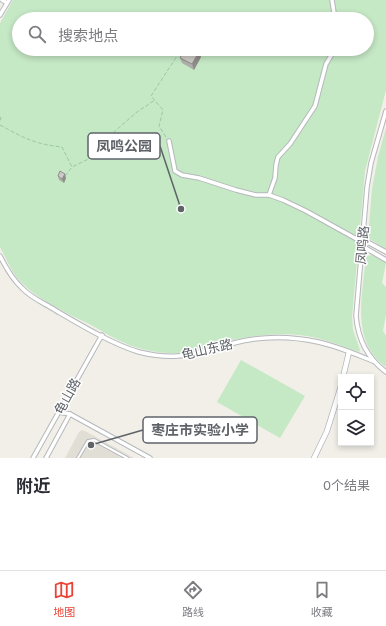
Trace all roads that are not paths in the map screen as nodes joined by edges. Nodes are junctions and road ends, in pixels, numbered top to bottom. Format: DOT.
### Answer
graph roads {
  1 [pos="2,0"];
  2 [pos="332,0"];
  3 [pos="8,2"];
  4 [pos="334,12"];
  5 [pos="0,15"];
  6 [pos="331,56"];
  7 [pos="386,111"];
  8 [pos="169,141"];
  9 [pos="269,195"];
  10 [pos="362,243"];
  11 [pos="386,252"];
  12 [pos="0,256"];
  13 [pos="386,260"];
  14 [pos="102,335"];
  15 [pos="349,352"];
  16 [pos="373,361"];
  17 [pos="386,372"];
  18 [pos="345,374"];
  19 [pos="338,396"];
  20 [pos="58,412"];
  21 [pos="70,414"];
  22 [pos="33,458"];
  23 [pos="46,458"];
  24 [pos="78,458"];
  25 [pos="127,458"];
  26 [pos="150,458"];
  27 [pos="314,458"];
  1 -- 3 [label="street"];
  2 -- 4 [label="street"];
  3 -- 5 [label="street"];
  6 -- 9 [label="street"];
  7 -- 10 [label="street, 凤鸣路"];
  8 -- 9 [label="street"];
  9 -- 10 [label="street"];
  10 -- 11 [label="street"];
  10 -- 13 [label="street"];
  10 -- 16 [label="street, 凤鸣路"];
  12 -- 14 [label="street, 龟山东路"];
  14 -- 15 [label="street, 龟山东路"];
  14 -- 20 [label="street, 龟山路"];
  15 -- 16 [label="street, 龟山东路"];
  15 -- 18 [label="street"];
  16 -- 17 [label="street, 凤鸣路"];
  19 -- 27 [label="street"];
  20 -- 21 [label="street"];
  20 -- 22 [label="street, 龟山路"];
  21 -- 23 [label="street, 龟山路"];
  21 -- 26 [label="street"];
  24 -- 25 [label="lane"];
}
